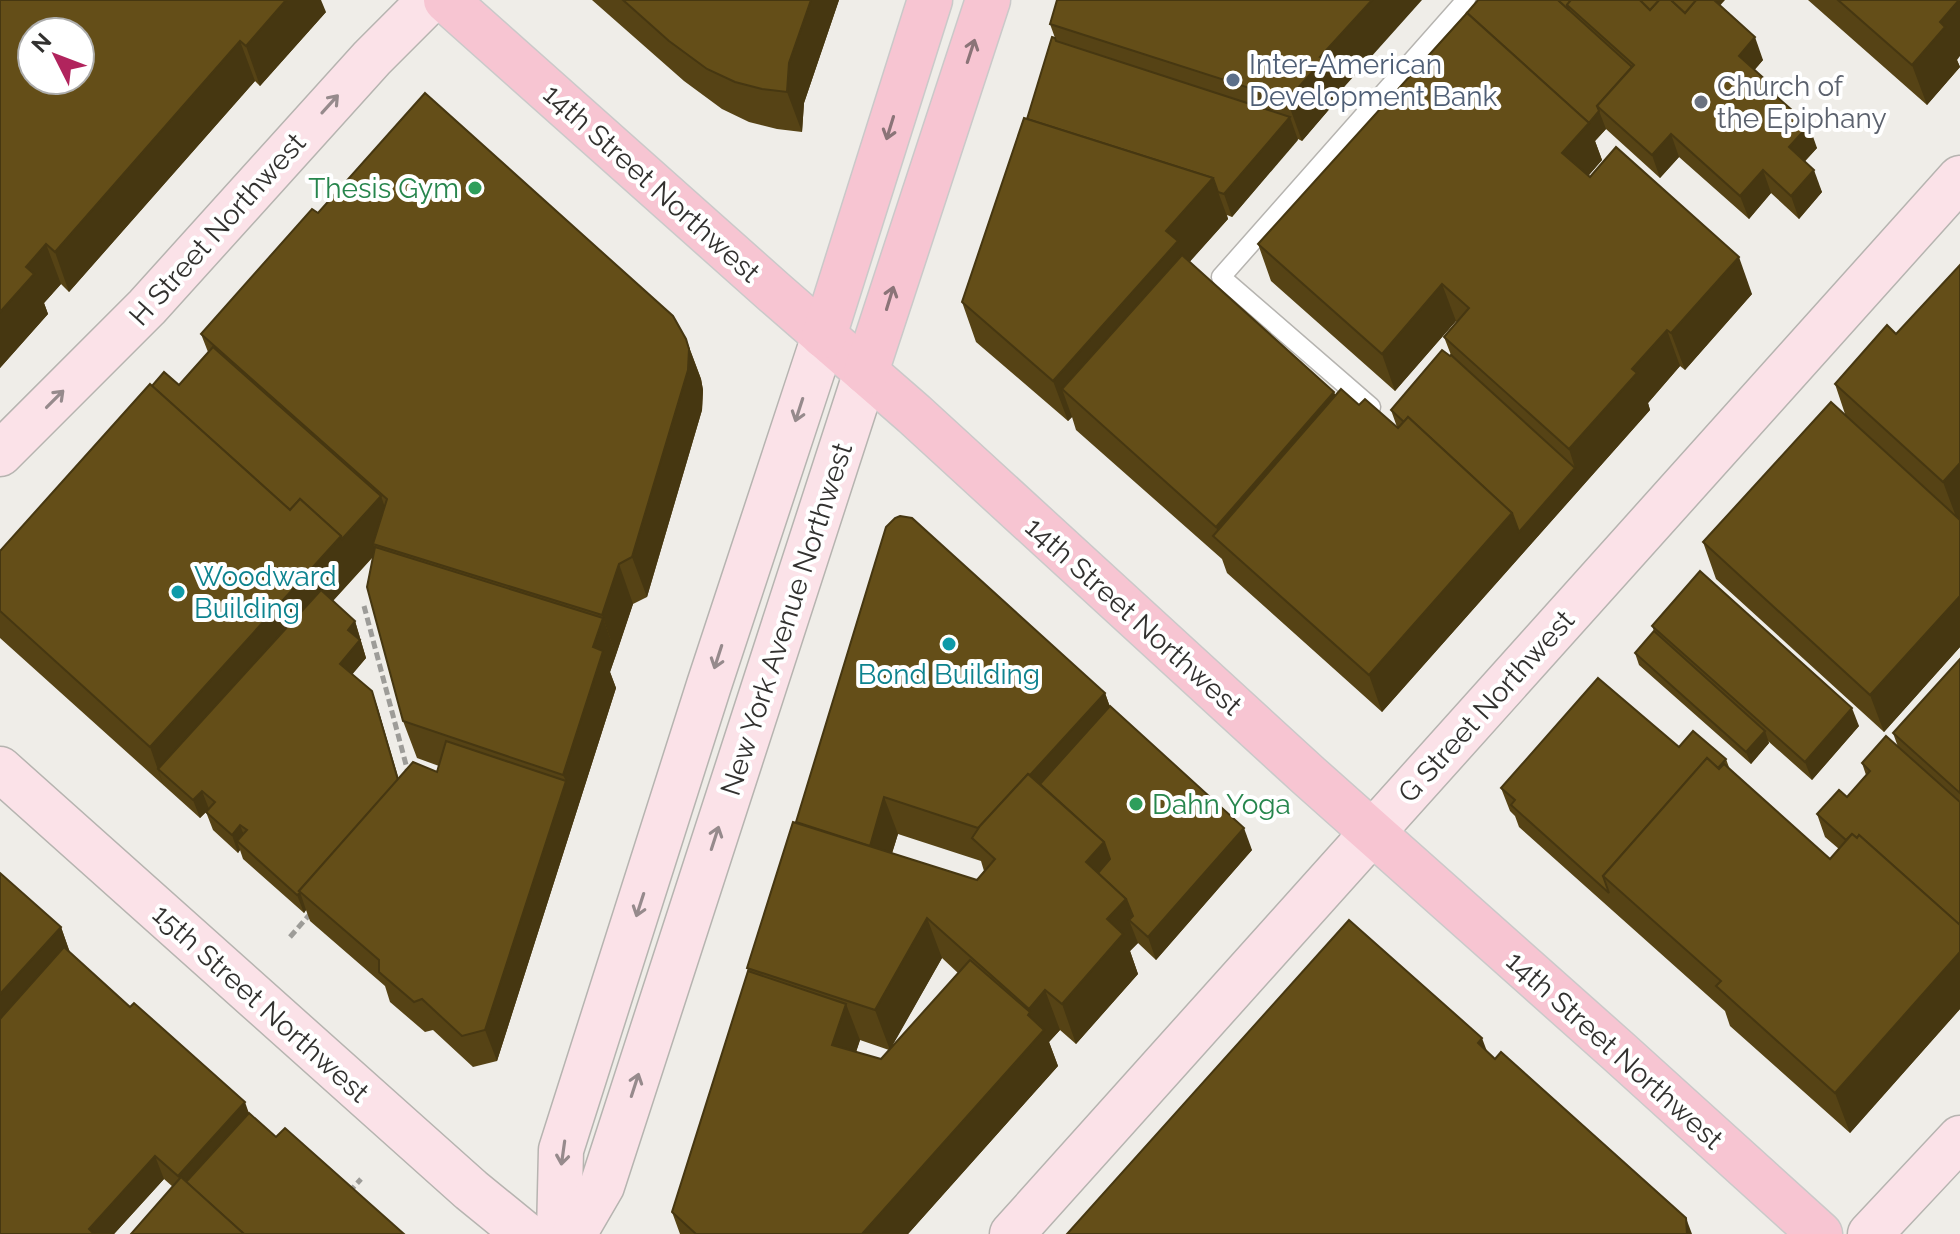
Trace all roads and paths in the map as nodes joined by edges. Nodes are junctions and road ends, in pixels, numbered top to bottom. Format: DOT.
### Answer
graph roads {
  1 [pos="430,0"];
  2 [pos="446,0"];
  3 [pos="930,0"];
  4 [pos="988,0"];
  5 [pos="1466,0"];
  6 [pos="1960,178"];
  7 [pos="824,336"];
  8 [pos="866,372"];
  9 [pos="1371,407"];
  10 [pos="0,454"];
  11 [pos="364,606"];
  12 [pos="0,769"];
  13 [pos="410,782"];
  14 [pos="1373,833"];
  15 [pos="311,913"];
  16 [pos="290,937"];
  17 [pos="1960,1138"];
  18 [pos="361,1179"];
  19 [pos="348,1193"];
  20 [pos="525,1234"];
  21 [pos="559,1234"];
  22 [pos="574,1234"];
  23 [pos="1012,1234"];
  24 [pos="1820,1234"];
  25 [pos="1870,1234"];
  10 -- 1 [label="main road, H Street Northwest, one-way"];
  2 -- 7 [label="main road, 14th Street Northwest"];
  3 -- 7 [label="main road, New York Avenue Northwest, one-way"];
  8 -- 4 [label="main road, New York Avenue Northwest, one-way"];
  5 -- 9 [label="lane"];
  6 -- 14 [label="main road, G Street Northwest"];
  7 -- 8 [label="main road, 14th Street Northwest"];
  7 -- 21 [label="main road, New York Avenue Northwest, one-way"];
  8 -- 14 [label="main road, 14th Street Northwest"];
  22 -- 8 [label="main road, New York Avenue Northwest, one-way"];
  11 -- 13 [label="path"];
  12 -- 20 [label="main road, 15th Street Northwest"];
  14 -- 23 [label="main road, G Street Northwest"];
  14 -- 24 [label="main road, 14th Street Northwest"];
  15 -- 16 [label="path"];
  17 -- 25 [label="main road"];
  18 -- 19 [label="path"];
}
